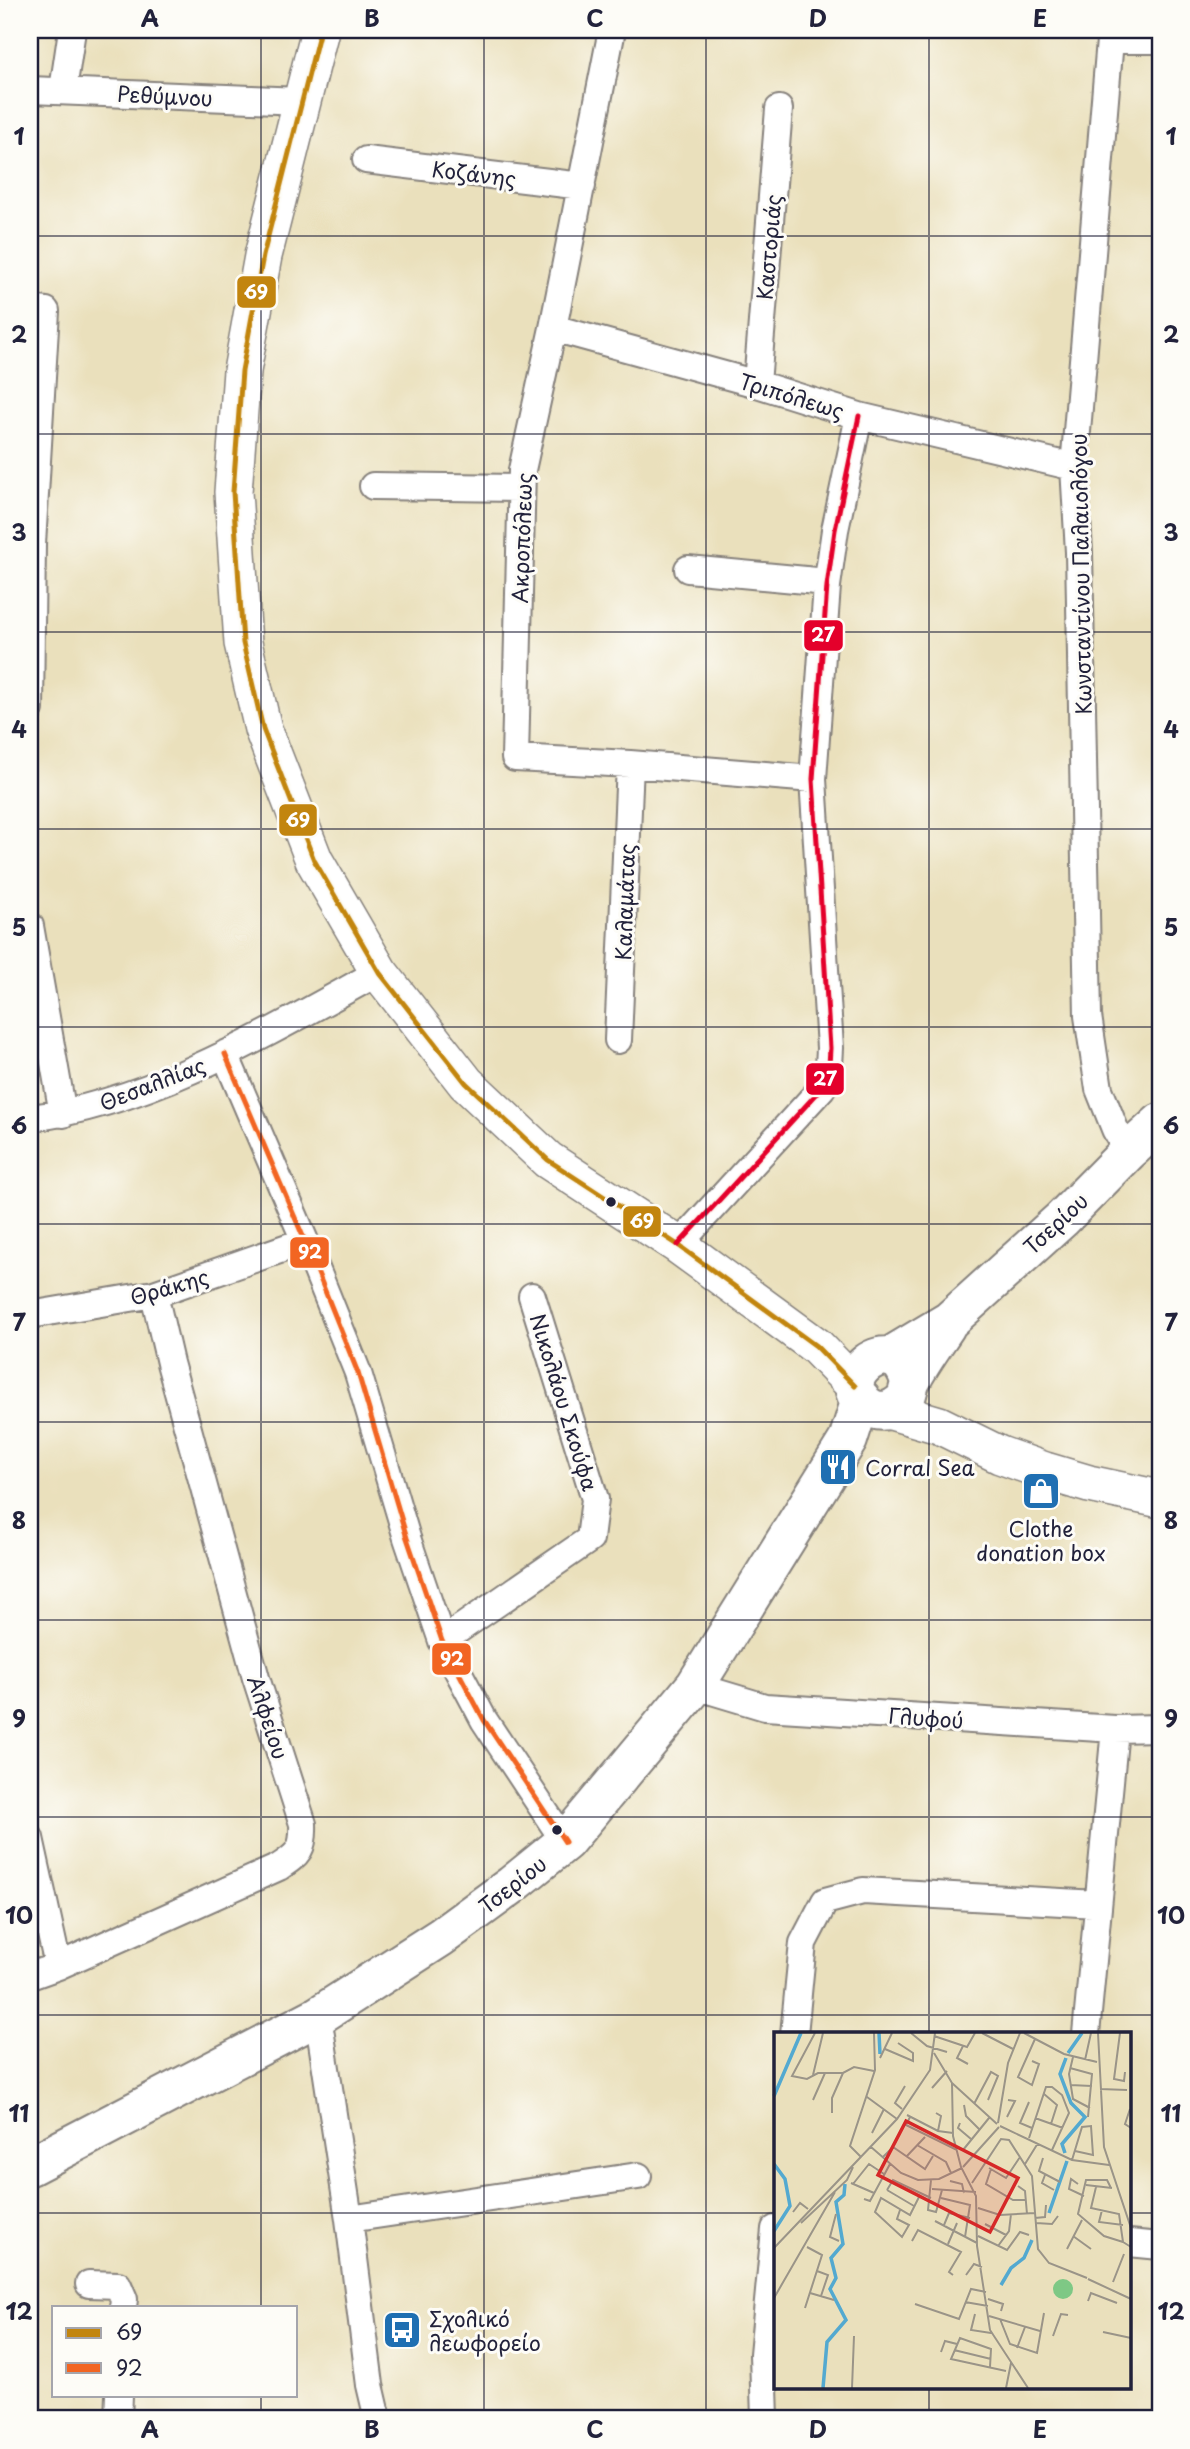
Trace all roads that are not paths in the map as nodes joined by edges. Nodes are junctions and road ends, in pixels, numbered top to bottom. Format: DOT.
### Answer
graph roads {
  1 [pos="72,30"];
  2 [pos="320,30"];
  3 [pos="612,30"];
  4 [pos="1160,40"];
  5 [pos="30,90"];
  6 [pos="63,90"];
  7 [pos="300,101"];
  8 [pos="779,109"];
  9 [pos="366,160"];
  10 [pos="582,186"];
  11 [pos="30,309"];
  12 [pos="553,328"];
  13 [pos="757,384"];
  14 [pos="859,416"];
  15 [pos="1073,467"];
  16 [pos="373,486"];
  17 [pos="521,488"];
  18 [pos="688,569"];
  19 [pos="827,582"];
  20 [pos="30,709"];
  21 [pos="630,764"];
  22 [pos="813,779"];
  23 [pos="30,926"];
  24 [pos="379,972"];
  25 [pos="618,1040"];
  26 [pos="225,1054"];
  27 [pos="63,1114"];
  28 [pos="30,1118"];
  29 [pos="1160,1124"];
  30 [pos="1128,1152"];
  31 [pos="305,1241"];
  32 [pos="678,1245"];
  33 [pos="154,1294"];
  34 [pos="532,1296"];
  35 [pos="30,1315"];
  36 [pos="883,1387"];
  37 [pos="1160,1499"];
  38 [pos="442,1641"];
  39 [pos="695,1686"];
  40 [pos="1160,1728"];
  41 [pos="1115,1729"];
  42 [pos="30,1838"];
  43 [pos="565,1842"];
  44 [pos="1097,1904"];
  45 [pos="58,1966"];
  46 [pos="30,1976"];
  47 [pos="318,2016"];
  48 [pos="794,2032"];
  49 [pos="1086,2032"];
  50 [pos="30,2166"];
  51 [pos="638,2176"];
  52 [pos="349,2219"];
  53 [pos="1130,2243"];
  54 [pos="1160,2246"];
  55 [pos="774,2252"];
  56 [pos="89,2284"];
  57 [pos="123,2306"];
  58 [pos="769,2370"];
  59 [pos="119,2396"];
  60 [pos="118,2419"];
  61 [pos="378,2419"];
  62 [pos="765,2419"];
  1 -- 6 [label="street"];
  2 -- 7 [label="street"];
  3 -- 10 [label="street, Ακροπόλεως"];
  4 -- 15 [label="street, Κωνσταντίνου Παλαιολόγου"];
  5 -- 6 [label="street, Ρεθύμνου"];
  6 -- 7 [label="street, Ρεθύμνου"];
  7 -- 24 [label="street"];
  8 -- 13 [label="street, Καστοριάς"];
  9 -- 10 [label="street, Κοζάνης"];
  10 -- 12 [label="street, Ακροπόλεως"];
  11 -- 20 [label="street"];
  12 -- 13 [label="street, Τριπόλεως"];
  12 -- 17 [label="street, Ακροπόλεως"];
  13 -- 14 [label="street, Τριπόλεως"];
  14 -- 15 [label="street, Τριπόλεως"];
  14 -- 19 [label="street"];
  15 -- 30 [label="street, Κωνσταντίνου Παλαιολόγου"];
  16 -- 17 [label="street"];
  17 -- 21 [label="street, Ακροπόλεως"];
  18 -- 19 [label="street"];
  19 -- 22 [label="street"];
  21 -- 22 [label="street, Ακροπόλεως"];
  21 -- 25 [label="street, Καλαμάτας"];
  22 -- 32 [label="street"];
  23 -- 27 [label="street"];
  24 -- 26 [label="street, Θεσαλλίας"];
  24 -- 32 [label="street"];
  26 -- 27 [label="street, Θεσαλλίας"];
  26 -- 31 [label="street"];
  27 -- 28 [label="street, Θεσαλλίας"];
  29 -- 30 [label="main road, Τσερίου"];
  30 -- 36 [label="main road, Τσερίου"];
  31 -- 33 [label="street, Θράκης"];
  31 -- 38 [label="street"];
  32 -- 36 [label="street"];
  33 -- 35 [label="street, Θράκης"];
  33 -- 45 [label="street, Αλφείου"];
  34 -- 38 [label="street, Νικολάου Σκούφα"];
  36 -- 37 [label="street"];
  36 -- 39 [label="main road, Τσερίου"];
  38 -- 43 [label="street"];
  39 -- 41 [label="street, Γλυφού"];
  39 -- 43 [label="main road, Τσερίου"];
  40 -- 41 [label="street, Γλυφού"];
  41 -- 44 [label="street"];
  42 -- 45 [label="street"];
  43 -- 47 [label="main road, Τσερίου"];
  44 -- 48 [label="street"];
  44 -- 49 [label="street"];
  45 -- 46 [label="street, Αλφείου"];
  47 -- 50 [label="main road, Τσερίου"];
  47 -- 52 [label="street"];
  51 -- 52 [label="street"];
  52 -- 61 [label="street"];
  53 -- 54 [label="street"];
  55 -- 58 [label="street"];
  56 -- 57 [label="street"];
  58 -- 62 [label="street"];
  59 -- 60 [label="street"];
}
